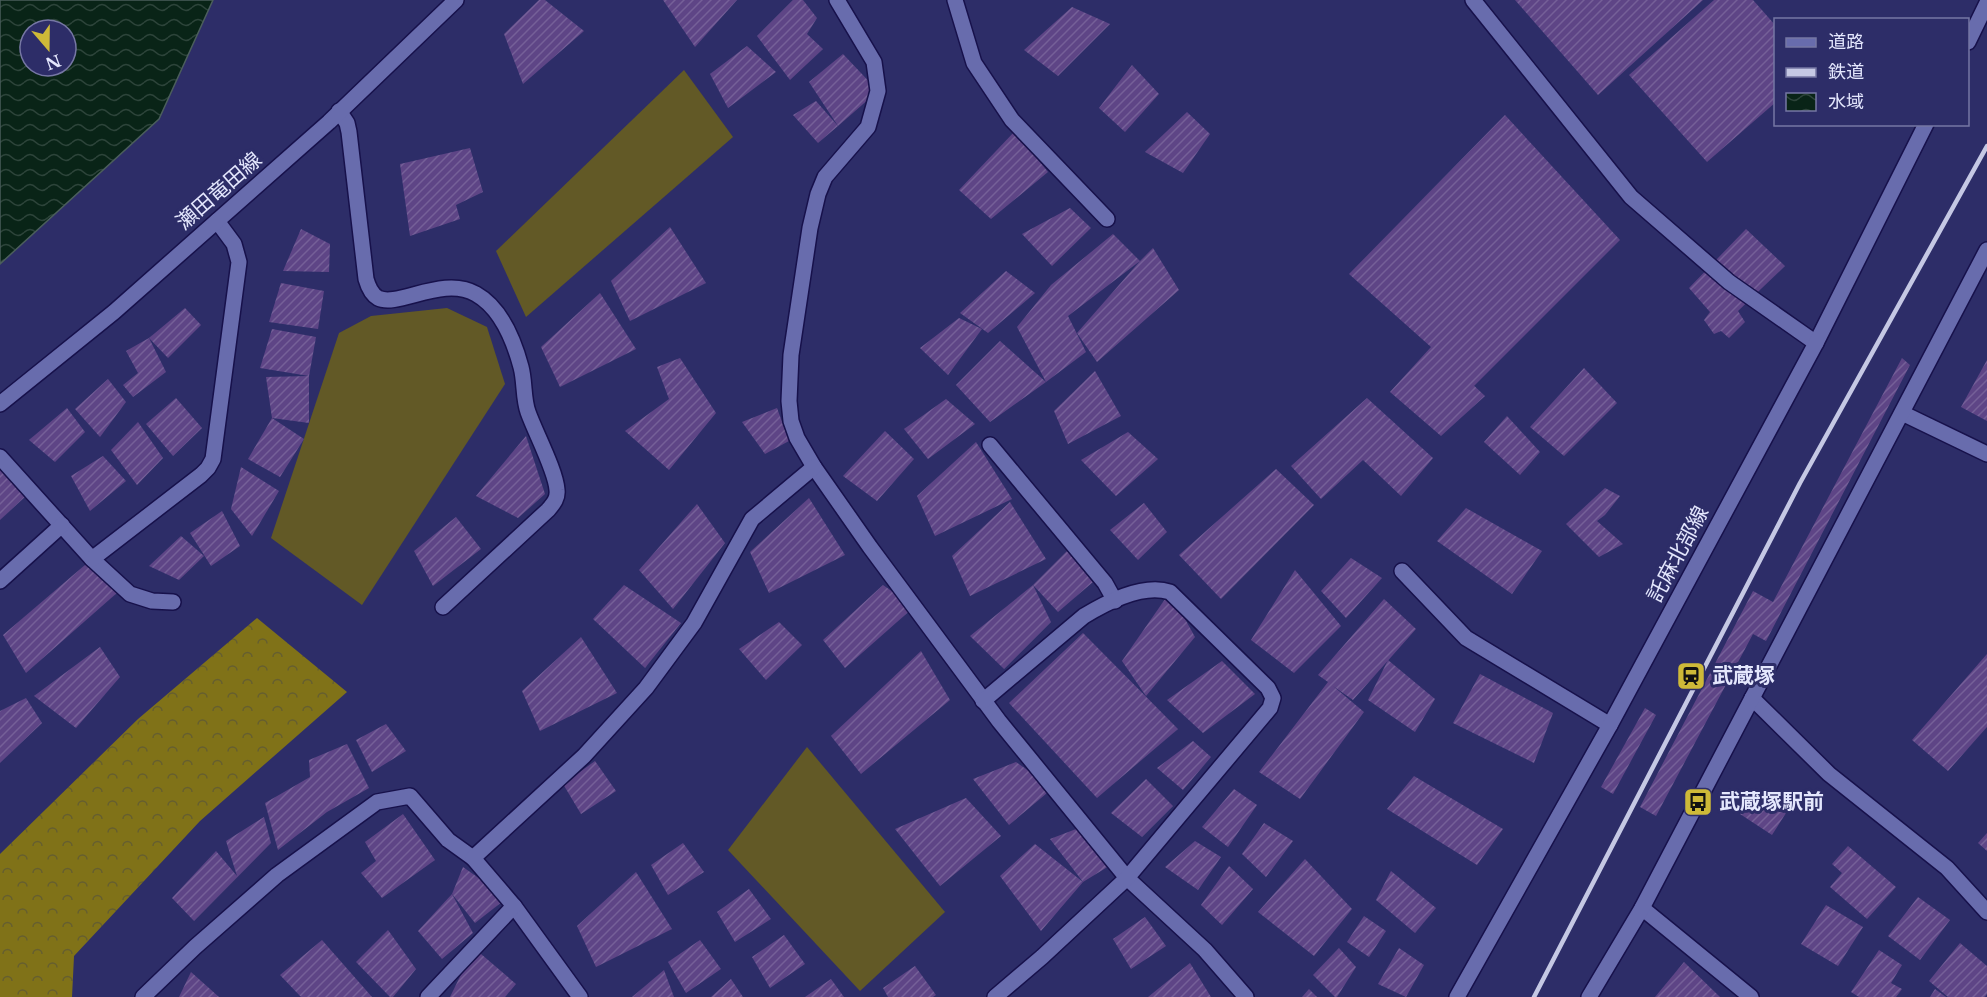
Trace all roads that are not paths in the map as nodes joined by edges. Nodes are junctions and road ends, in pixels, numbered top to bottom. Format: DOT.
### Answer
graph roads {
  1 [pos="456,0"];
  2 [pos="837,0"];
  3 [pos="955,0"];
  4 [pos="1473,0"];
  5 [pos="1987,3"];
  6 [pos="1969,40"];
  7 [pos="339,111"];
  8 [pos="1925,126"];
  9 [pos="1107,219"];
  10 [pos="217,220"];
  11 [pos="1987,250"];
  12 [pos="1816,343"];
  13 [pos="0,404"];
  14 [pos="1902,413"];
  15 [pos="990,444"];
  16 [pos="1987,454"];
  17 [pos="0,457"];
  18 [pos="814,466"];
  19 [pos="62,525"];
  20 [pos="92,559"];
  21 [pos="1402,572"];
  22 [pos="0,581"];
  23 [pos="1115,601"];
  24 [pos="173,602"];
  25 [pos="443,607"];
  26 [pos="1752,698"];
  27 [pos="983,701"];
  28 [pos="1610,725"];
  29 [pos="474,858"];
  30 [pos="1126,878"];
  31 [pos="514,906"];
  32 [pos="1642,908"];
  33 [pos="1987,912"];
  34 [pos="143,997"];
  35 [pos="428,997"];
  36 [pos="580,997"];
  37 [pos="994,997"];
  38 [pos="1246,997"];
  39 [pos="1457,997"];
  40 [pos="1589,997"];
  41 [pos="1751,997"];
  1 -- 7 [label="street, 瀬田竜田線"];
  2 -- 18 [label="street"];
  3 -- 9 [label="street"];
  4 -- 12 [label="street"];
  5 -- 6 [label="street"];
  7 -- 10 [label="street, 瀬田竜田線"];
  7 -- 25 [label="street"];
  8 -- 12 [label="street, 託麻北部線"];
  10 -- 13 [label="street, 瀬田竜田線"];
  10 -- 20 [label="street"];
  11 -- 14 [label="street"];
  12 -- 28 [label="street, 託麻北部線"];
  14 -- 16 [label="street"];
  14 -- 26 [label="street"];
  15 -- 23 [label="street"];
  17 -- 19 [label="street"];
  18 -- 27 [label="street"];
  18 -- 29 [label="street"];
  19 -- 20 [label="street"];
  19 -- 22 [label="street"];
  20 -- 24 [label="street"];
  21 -- 28 [label="street"];
  23 -- 27 [label="street"];
  23 -- 30 [label="street"];
  26 -- 32 [label="street"];
  26 -- 33 [label="street"];
  27 -- 30 [label="street"];
  28 -- 39 [label="street, 託麻北部線"];
  29 -- 31 [label="street"];
  29 -- 34 [label="street"];
  30 -- 37 [label="street"];
  30 -- 38 [label="street"];
  31 -- 35 [label="street"];
  31 -- 36 [label="street"];
  32 -- 40 [label="street"];
  32 -- 41 [label="street"];
}
